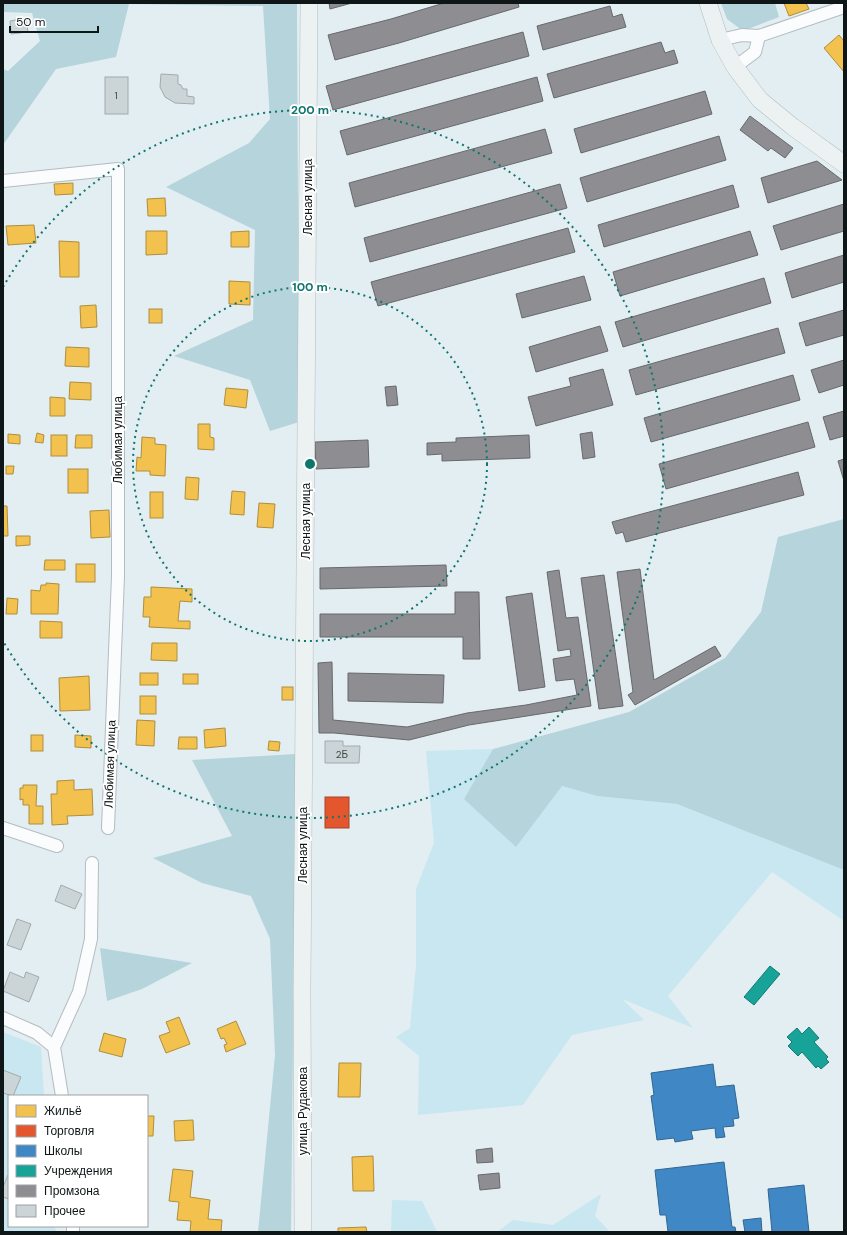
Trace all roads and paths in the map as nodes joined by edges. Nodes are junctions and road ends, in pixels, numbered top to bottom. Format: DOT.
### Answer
graph roads {
  1 [pos="309,3"];
  2 [pos="708,3"];
  3 [pos="844,7"];
  4 [pos="759,36"];
  5 [pos="720,40"];
  6 [pos="735,67"];
  7 [pos="844,164"];
  8 [pos="3,181"];
  9 [pos="3,828"];
  10 [pos="108,828"];
  11 [pos="57,846"];
  12 [pos="92,864"];
  13 [pos="302,990"];
  14 [pos="3,1018"];
  15 [pos="54,1047"];
  16 [pos="62,1095"];
  17 [pos="303,1232"];
  1 -- 13 [label="main road, Лесная улица"];
  2 -- 5 [label="main road"];
  3 -- 4 [label="street"];
  4 -- 5 [label="street"];
  4 -- 6 [label="street"];
  5 -- 6 [label="main road"];
  6 -- 7 [label="main road"];
  8 -- 10 [label="street, Любимая улица"];
  9 -- 11 [label="street"];
  12 -- 15 [label="street"];
  13 -- 17 [label="main road, улица Рудакова"];
  14 -- 15 [label="street"];
  15 -- 16 [label="street"];
}
